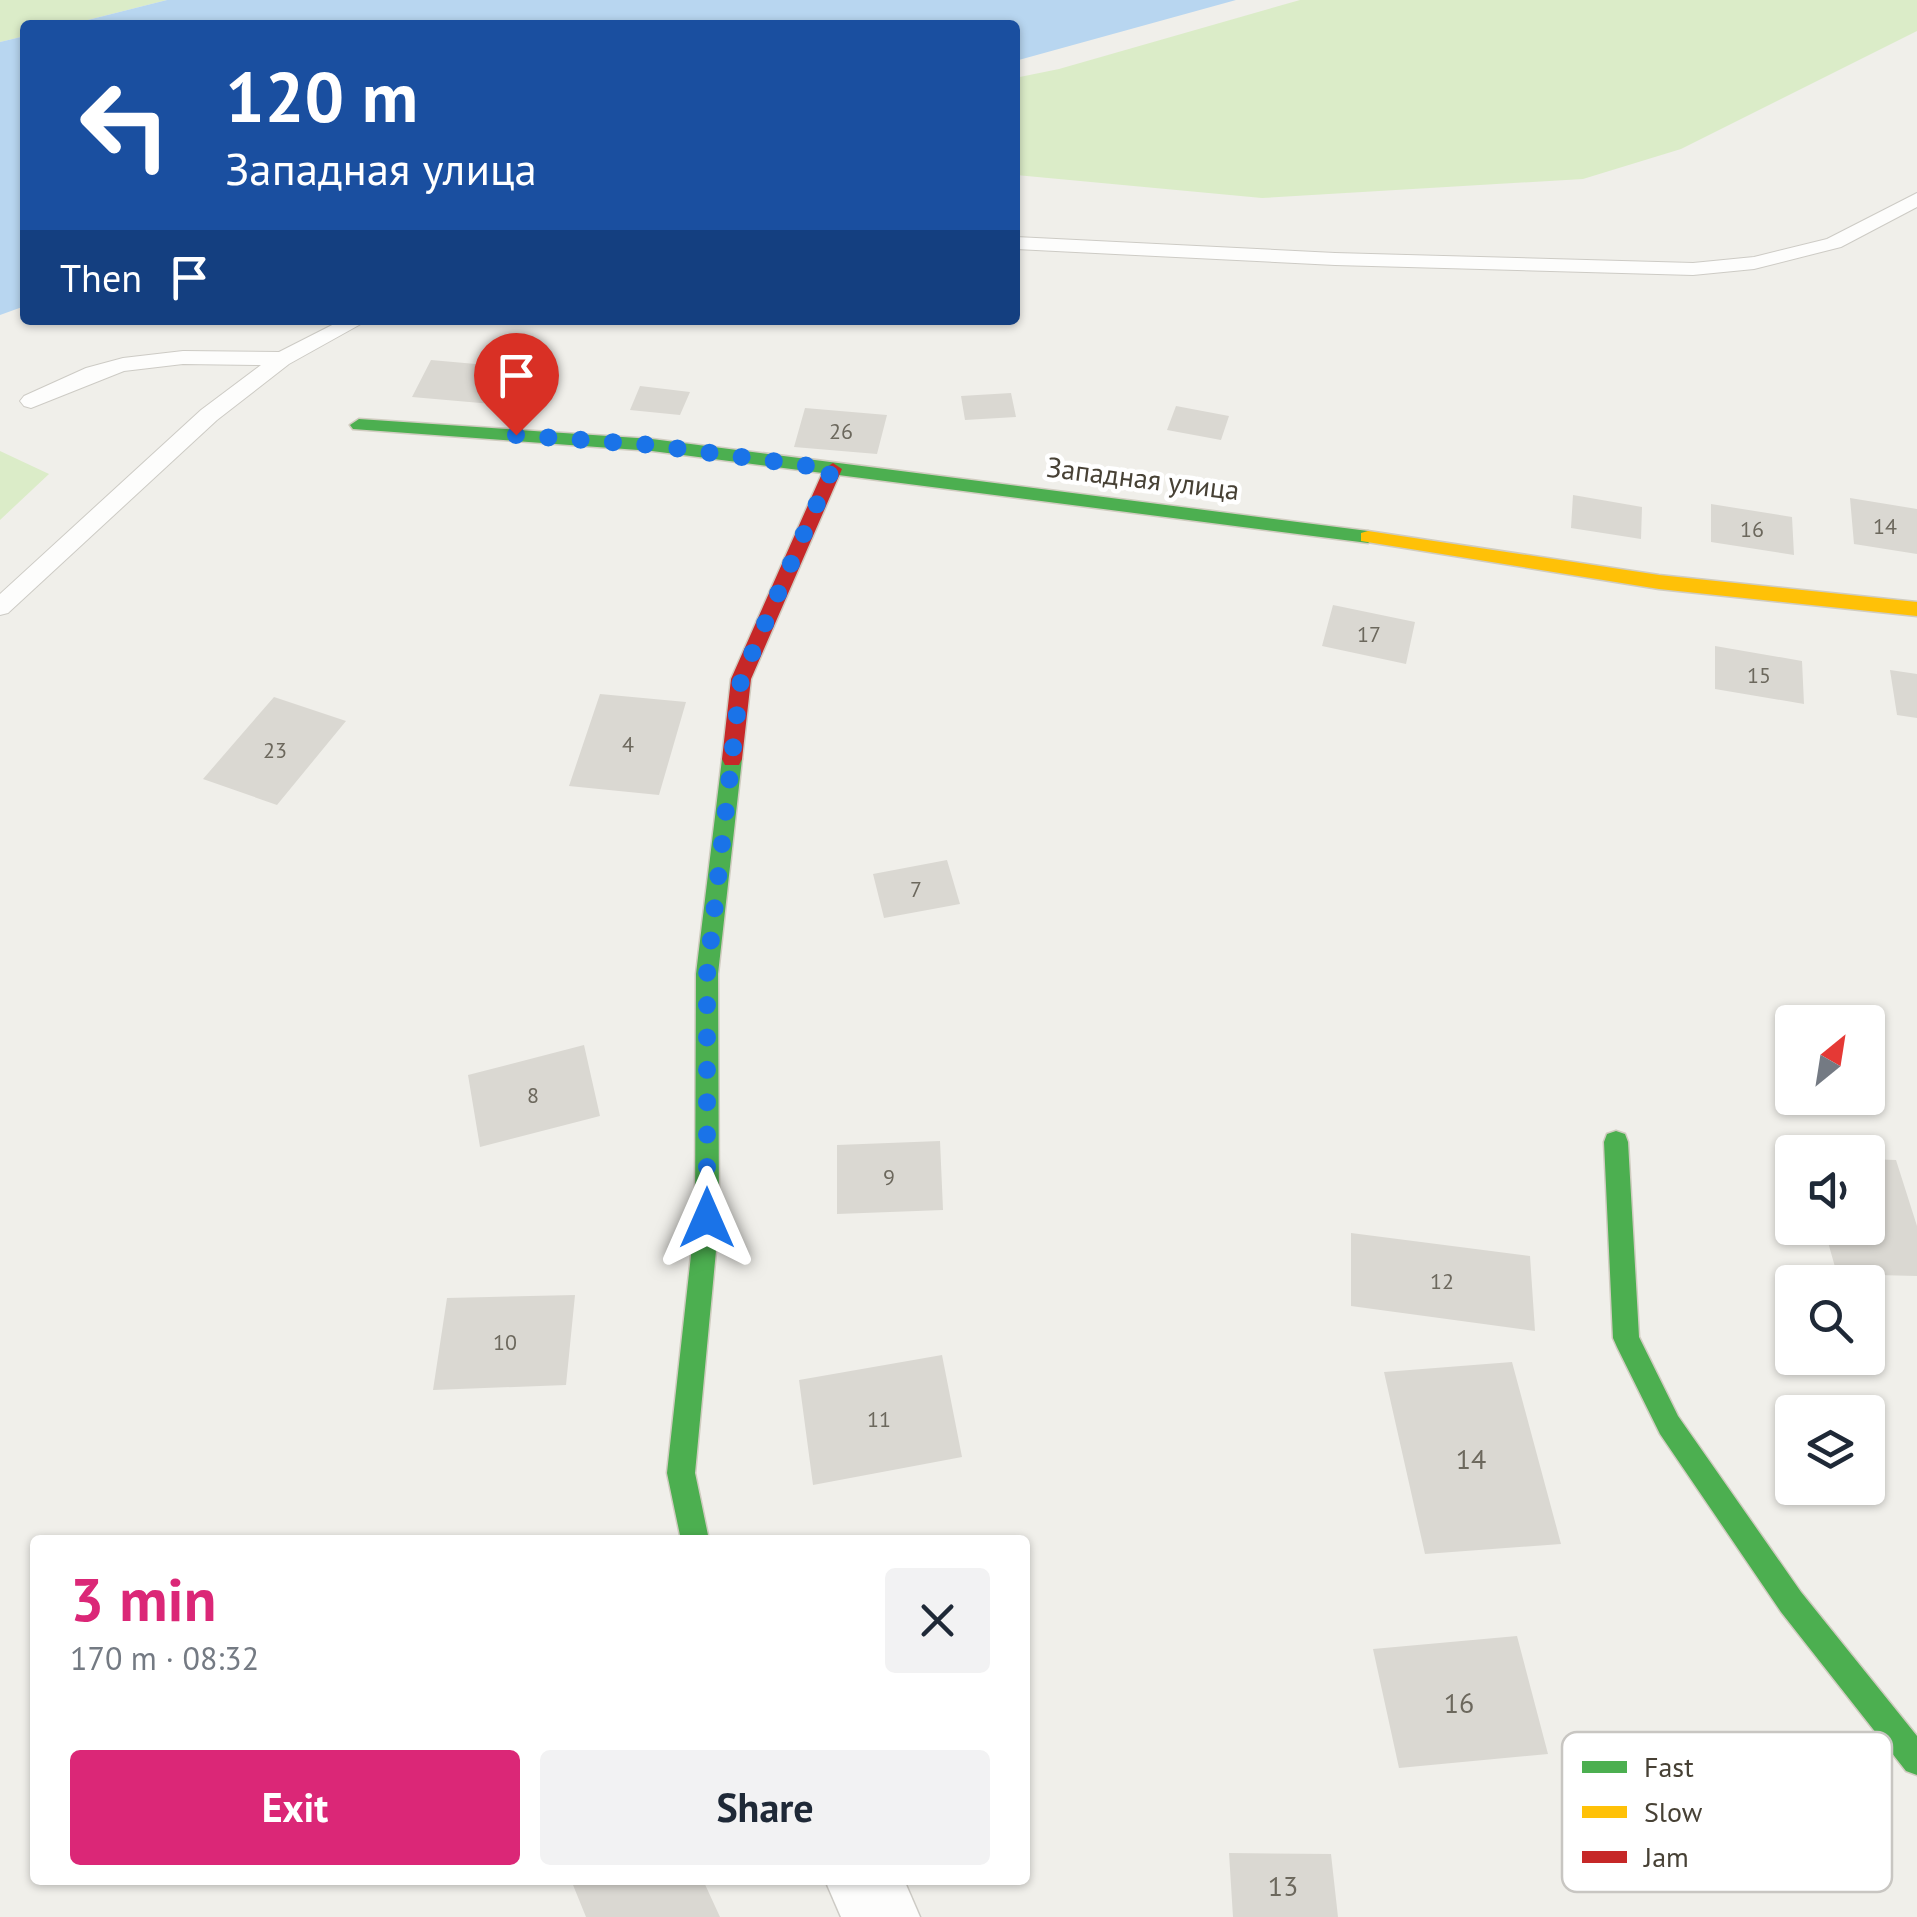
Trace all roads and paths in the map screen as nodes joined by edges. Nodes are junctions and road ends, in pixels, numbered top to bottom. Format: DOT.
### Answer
graph roads {
  1 [pos="1917,199"];
  2 [pos="1020,243"];
  3 [pos="348,325"];
  4 [pos="282,359"];
  5 [pos="30,400"];
  6 [pos="358,425"];
  7 [pos="832,469"];
  8 [pos="0,607"];
  9 [pos="1917,609"];
  10 [pos="1616,1142"];
  11 [pos="694,1535"];
  12 [pos="1917,1760"];
  13 [pos="866,1885"];
  14 [pos="882,1917"];
  1 -- 2 [label="lane"];
  3 -- 4 [label="lane"];
  4 -- 5 [label="lane"];
  4 -- 8 [label="lane"];
  6 -- 7 [label="street, Западная улица"];
  7 -- 9 [label="street, Западная улица"];
  7 -- 11 [label="street"];
  10 -- 12 [label="street"];
  13 -- 14 [label="street"];
}
